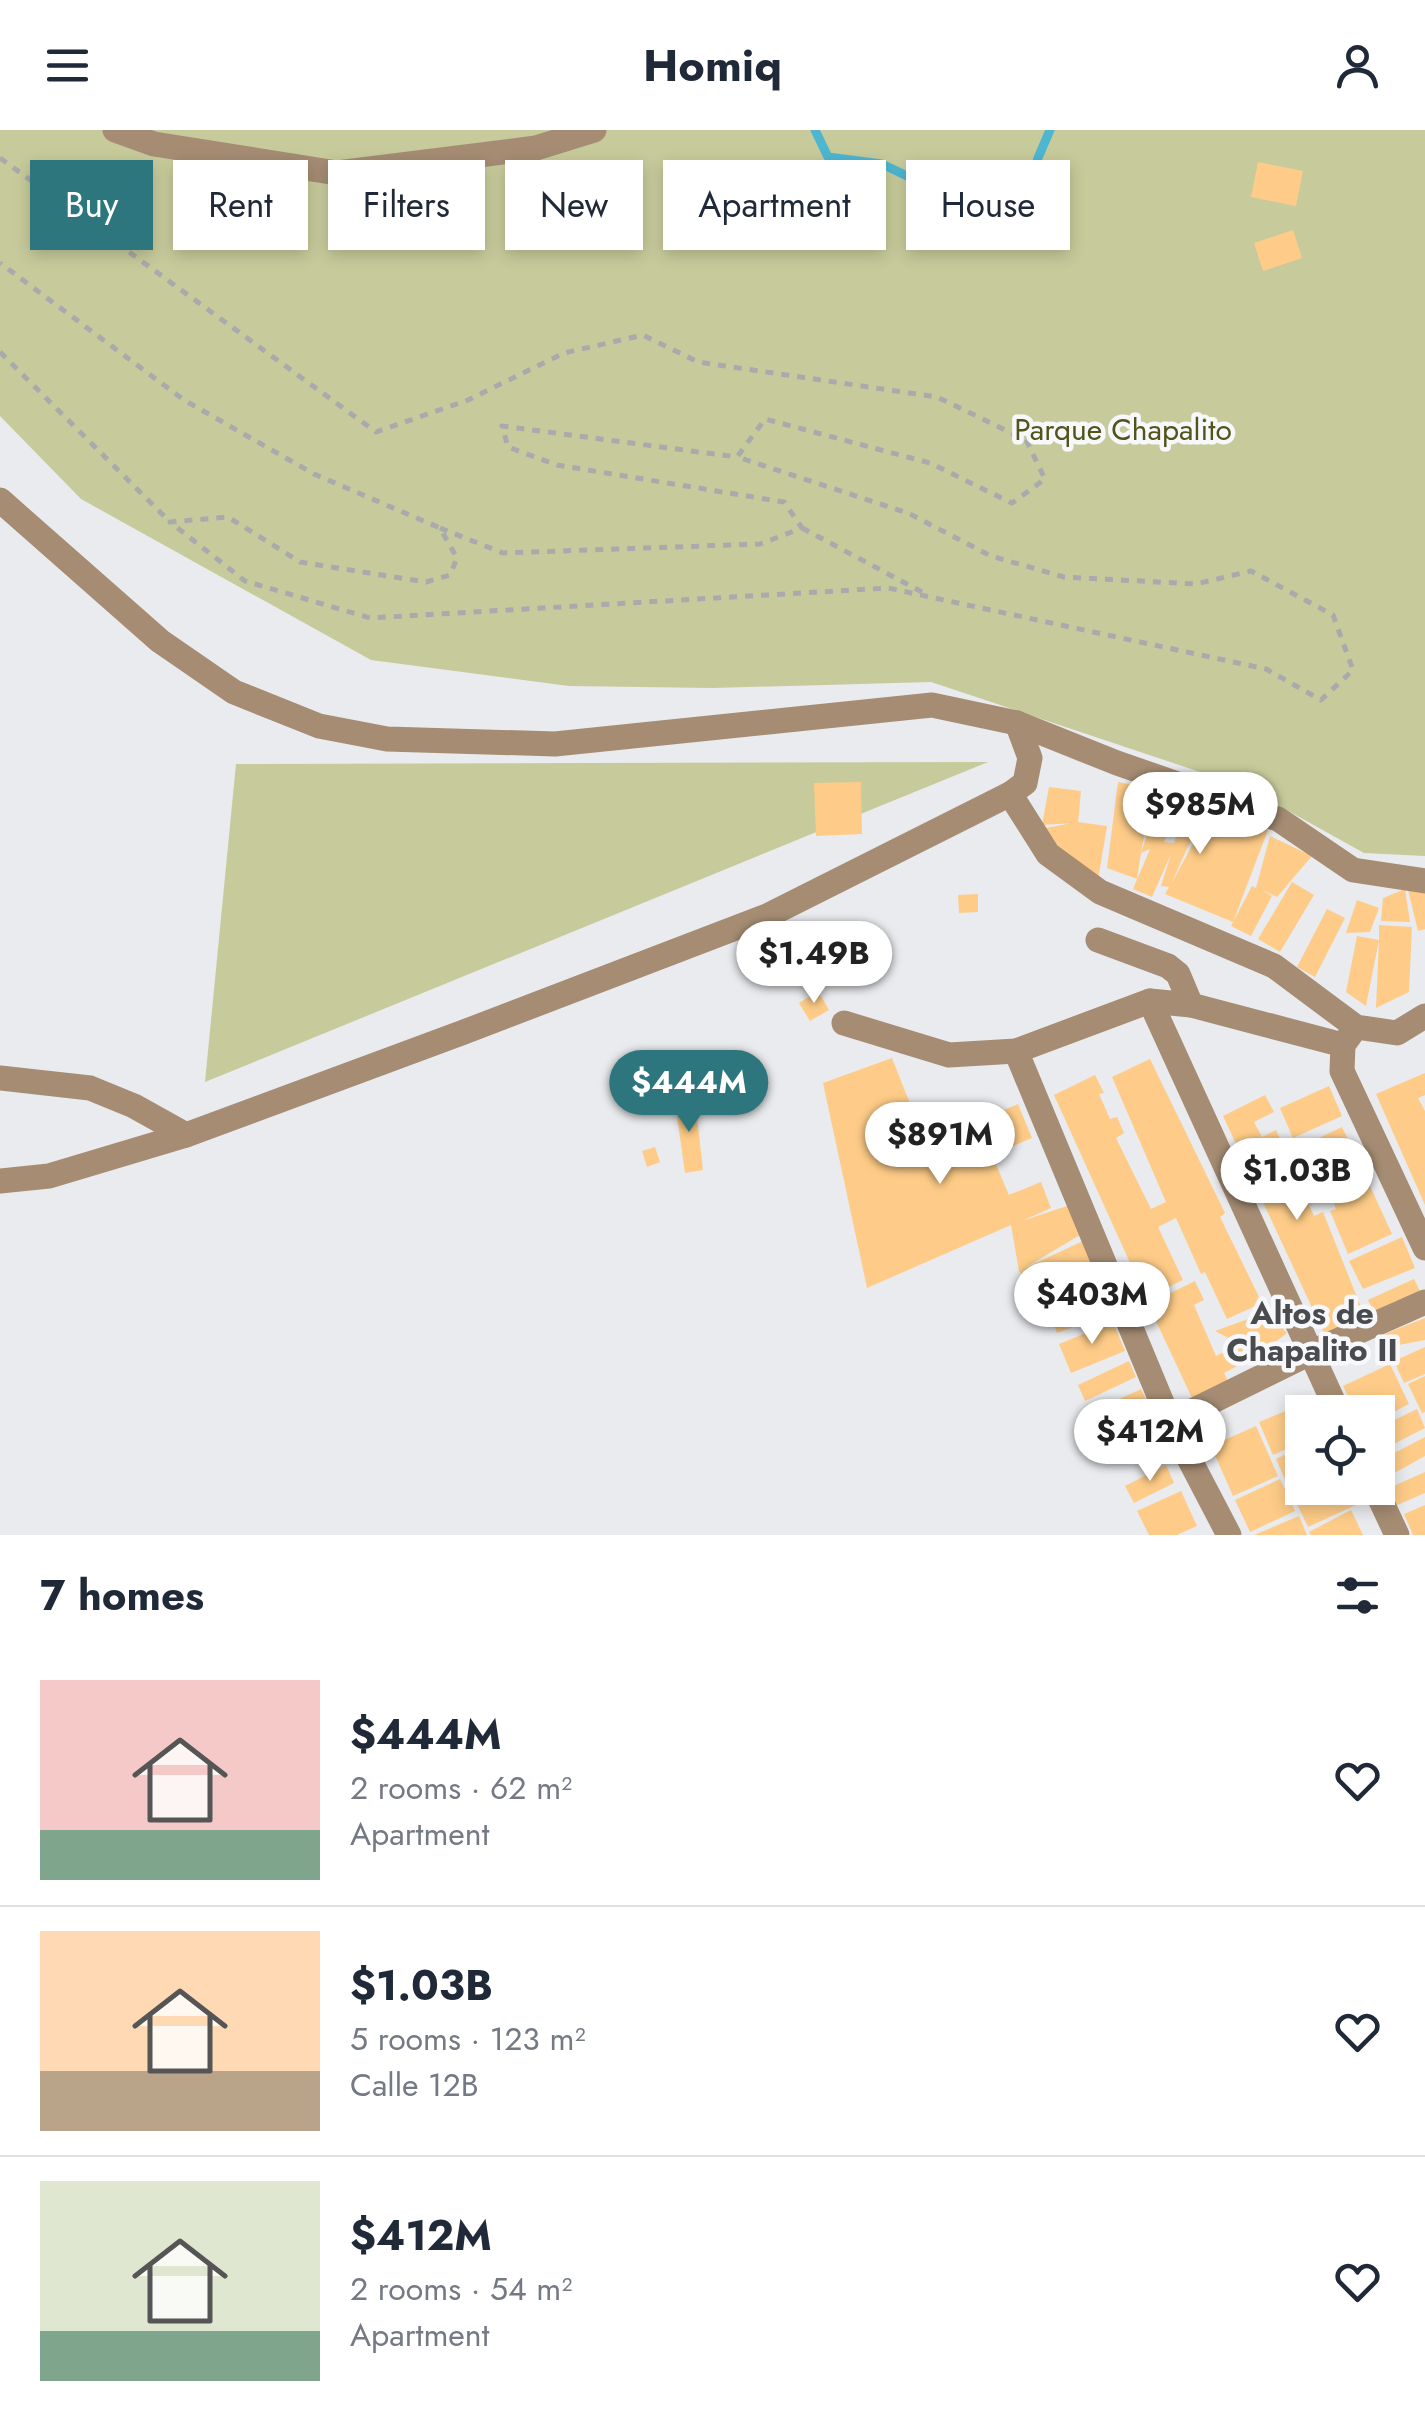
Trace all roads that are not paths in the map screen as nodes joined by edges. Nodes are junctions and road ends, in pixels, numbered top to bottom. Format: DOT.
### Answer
graph roads {
  1 [pos="114,130"];
  2 [pos="594,130"];
  3 [pos="0,500"];
  4 [pos="1016,723"];
  5 [pos="1010,794"];
  6 [pos="1425,881"];
  7 [pos="1098,940"];
  8 [pos="1150,1000"];
  9 [pos="1192,1005"];
  10 [pos="1425,1016"];
  11 [pos="844,1022"];
  12 [pos="1350,1036"];
  13 [pos="1016,1051"];
  14 [pos="0,1078"];
  15 [pos="186,1135"];
  16 [pos="0,1181"];
  17 [pos="1425,1248"];
  18 [pos="1425,1302"];
  19 [pos="1310,1353"];
  20 [pos="1330,1395"];
  21 [pos="1170,1422"];
  22 [pos="1383,1505"];
  23 [pos="1229,1535"];
  24 [pos="1398,1535"];
  1 -- 2 [label="street"];
  3 -- 4 [label="street"];
  4 -- 5 [label="street"];
  4 -- 6 [label="street"];
  5 -- 12 [label="street"];
  5 -- 15 [label="street"];
  7 -- 9 [label="street"];
  8 -- 9 [label="street"];
  8 -- 13 [label="street"];
  8 -- 19 [label="street"];
  9 -- 12 [label="street"];
  10 -- 12 [label="street"];
  11 -- 13 [label="street"];
  12 -- 17 [label="street"];
  13 -- 21 [label="street"];
  14 -- 15 [label="street"];
  15 -- 16 [label="street"];
  18 -- 19 [label="street"];
  19 -- 20 [label="street"];
  19 -- 21 [label="street"];
  21 -- 23 [label="street"];
  22 -- 24 [label="street"];
}
